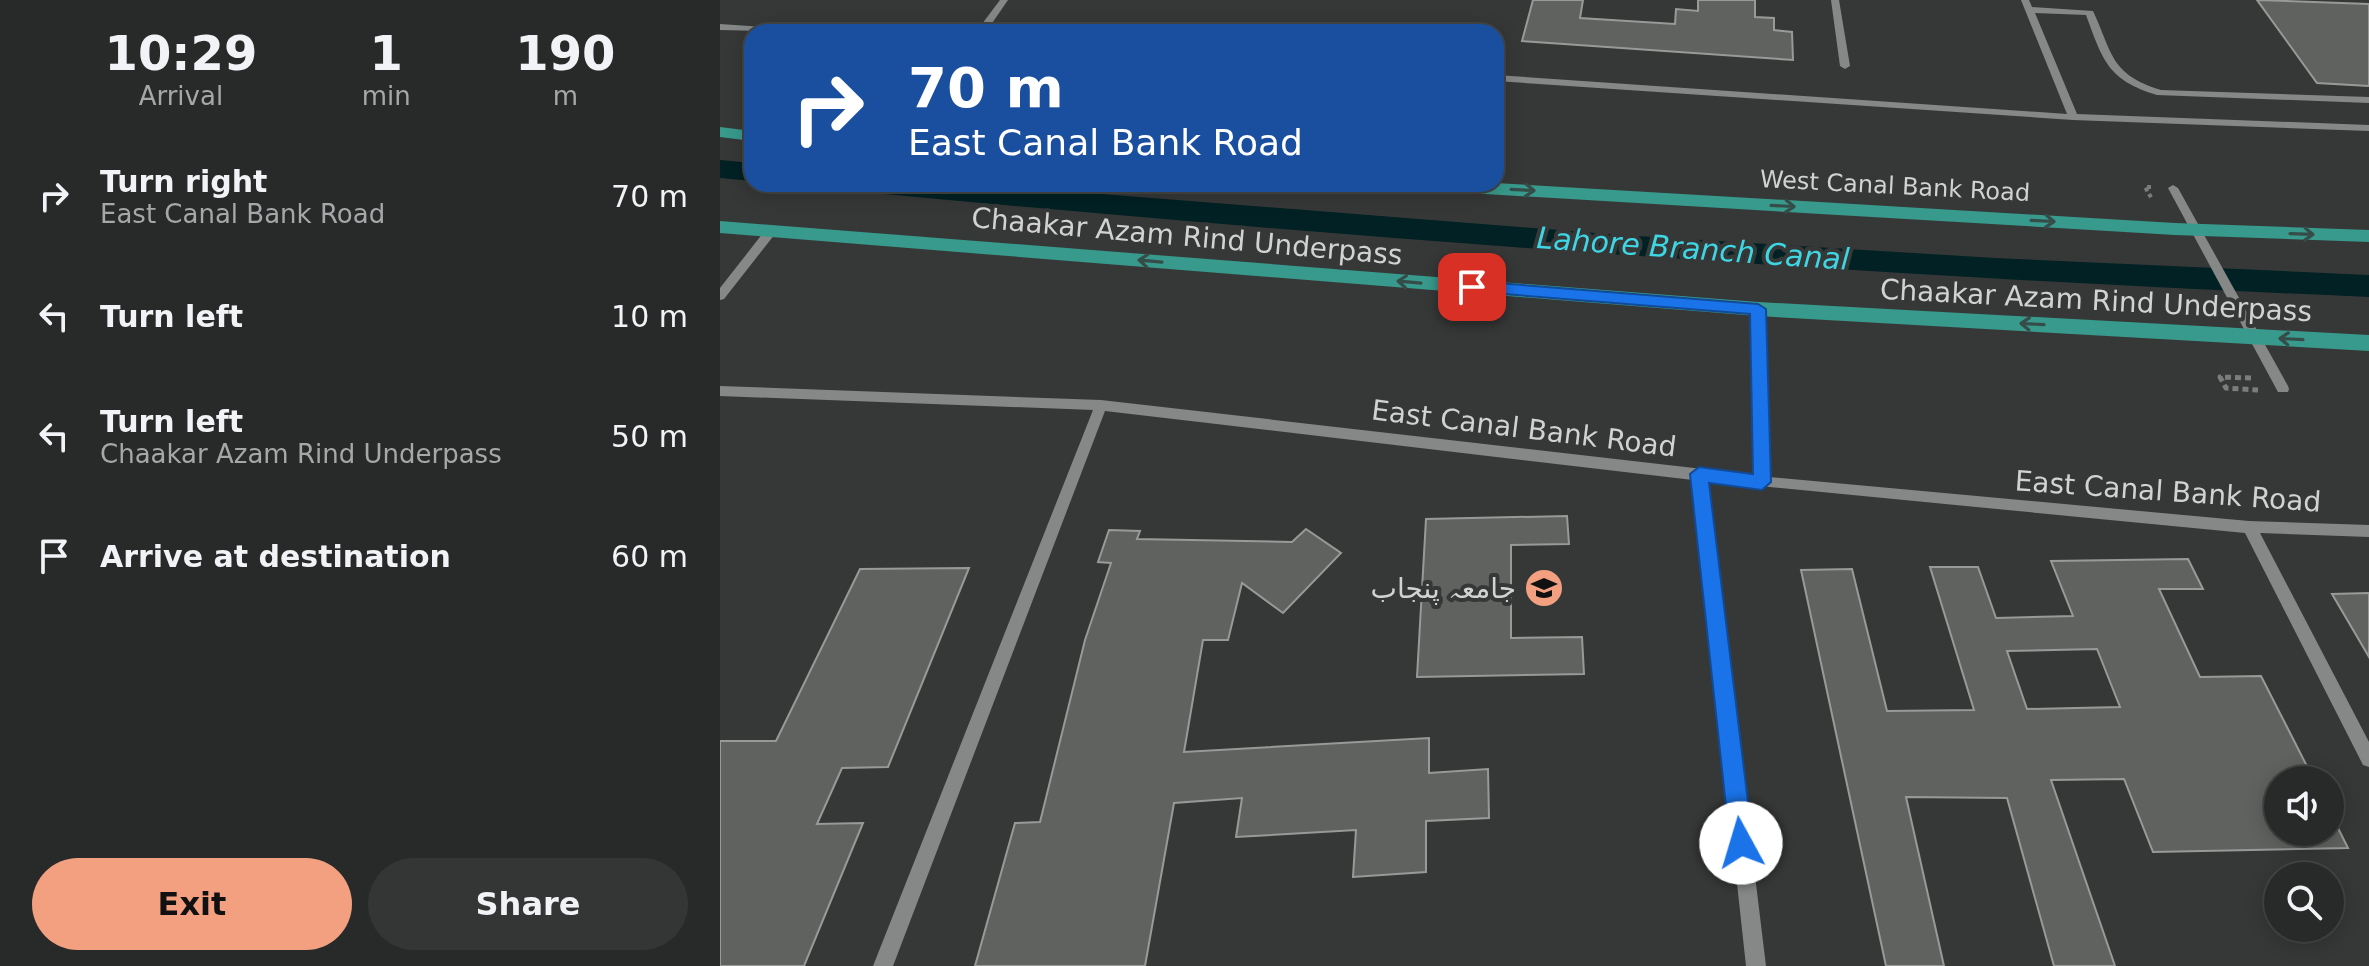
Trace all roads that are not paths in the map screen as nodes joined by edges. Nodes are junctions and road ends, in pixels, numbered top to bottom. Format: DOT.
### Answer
graph roads {
  1 [pos="1004,0"];
  2 [pos="1835,0"];
  3 [pos="2025,0"];
  4 [pos="2030,10"];
  5 [pos="987,24"];
  6 [pos="720,27"];
  7 [pos="744,29"];
  8 [pos="1845,66"];
  9 [pos="1504,79"];
  10 [pos="2369,100"];
  11 [pos="2073,117"];
  12 [pos="2369,128"];
  13 [pos="720,132"];
  14 [pos="744,135"];
  15 [pos="2173,188"];
  16 [pos="1504,189"];
  17 [pos="720,227"];
  18 [pos="771,231"];
  19 [pos="2369,236"];
  20 [pos="720,296"];
  21 [pos="1758,309"];
  22 [pos="2369,343"];
  23 [pos="2283,389"];
  24 [pos="720,391"];
  25 [pos="1101,405"];
  26 [pos="1699,474"];
  27 [pos="1762,482"];
  28 [pos="2249,527"];
  29 [pos="2369,531"];
  30 [pos="2369,759"];
  31 [pos="883,966"];
  32 [pos="1756,966"];
  1 -- 5 [label="street"];
  2 -- 8 [label="street"];
  3 -- 4 [label="street"];
  4 -- 10 [label="street"];
  4 -- 11 [label="street"];
  6 -- 7 [label="street"];
  9 -- 11 [label="street"];
  11 -- 12 [label="street"];
  13 -- 14 [label="highway"];
  15 -- 23 [label="street"];
  16 -- 19 [label="highway, West Canal Bank Road, one-way"];
  17 -- 18 [label="highway, Chaakar Azam Rind Underpass"];
  18 -- 20 [label="street"];
  21 -- 18 [label="highway, Chaakar Azam Rind Underpass, one-way"];
  22 -- 21 [label="highway, Chaakar Azam Rind Underpass, one-way"];
  21 -- 27 [label="street"];
  24 -- 25 [label="street, East Canal Bank Road"];
  25 -- 26 [label="street, East Canal Bank Road"];
  25 -- 31 [label="street"];
  26 -- 27 [label="street, East Canal Bank Road"];
  26 -- 32 [label="street"];
  27 -- 28 [label="street, East Canal Bank Road"];
  28 -- 29 [label="street, East Canal Bank Road"];
  28 -- 30 [label="street"];
}
